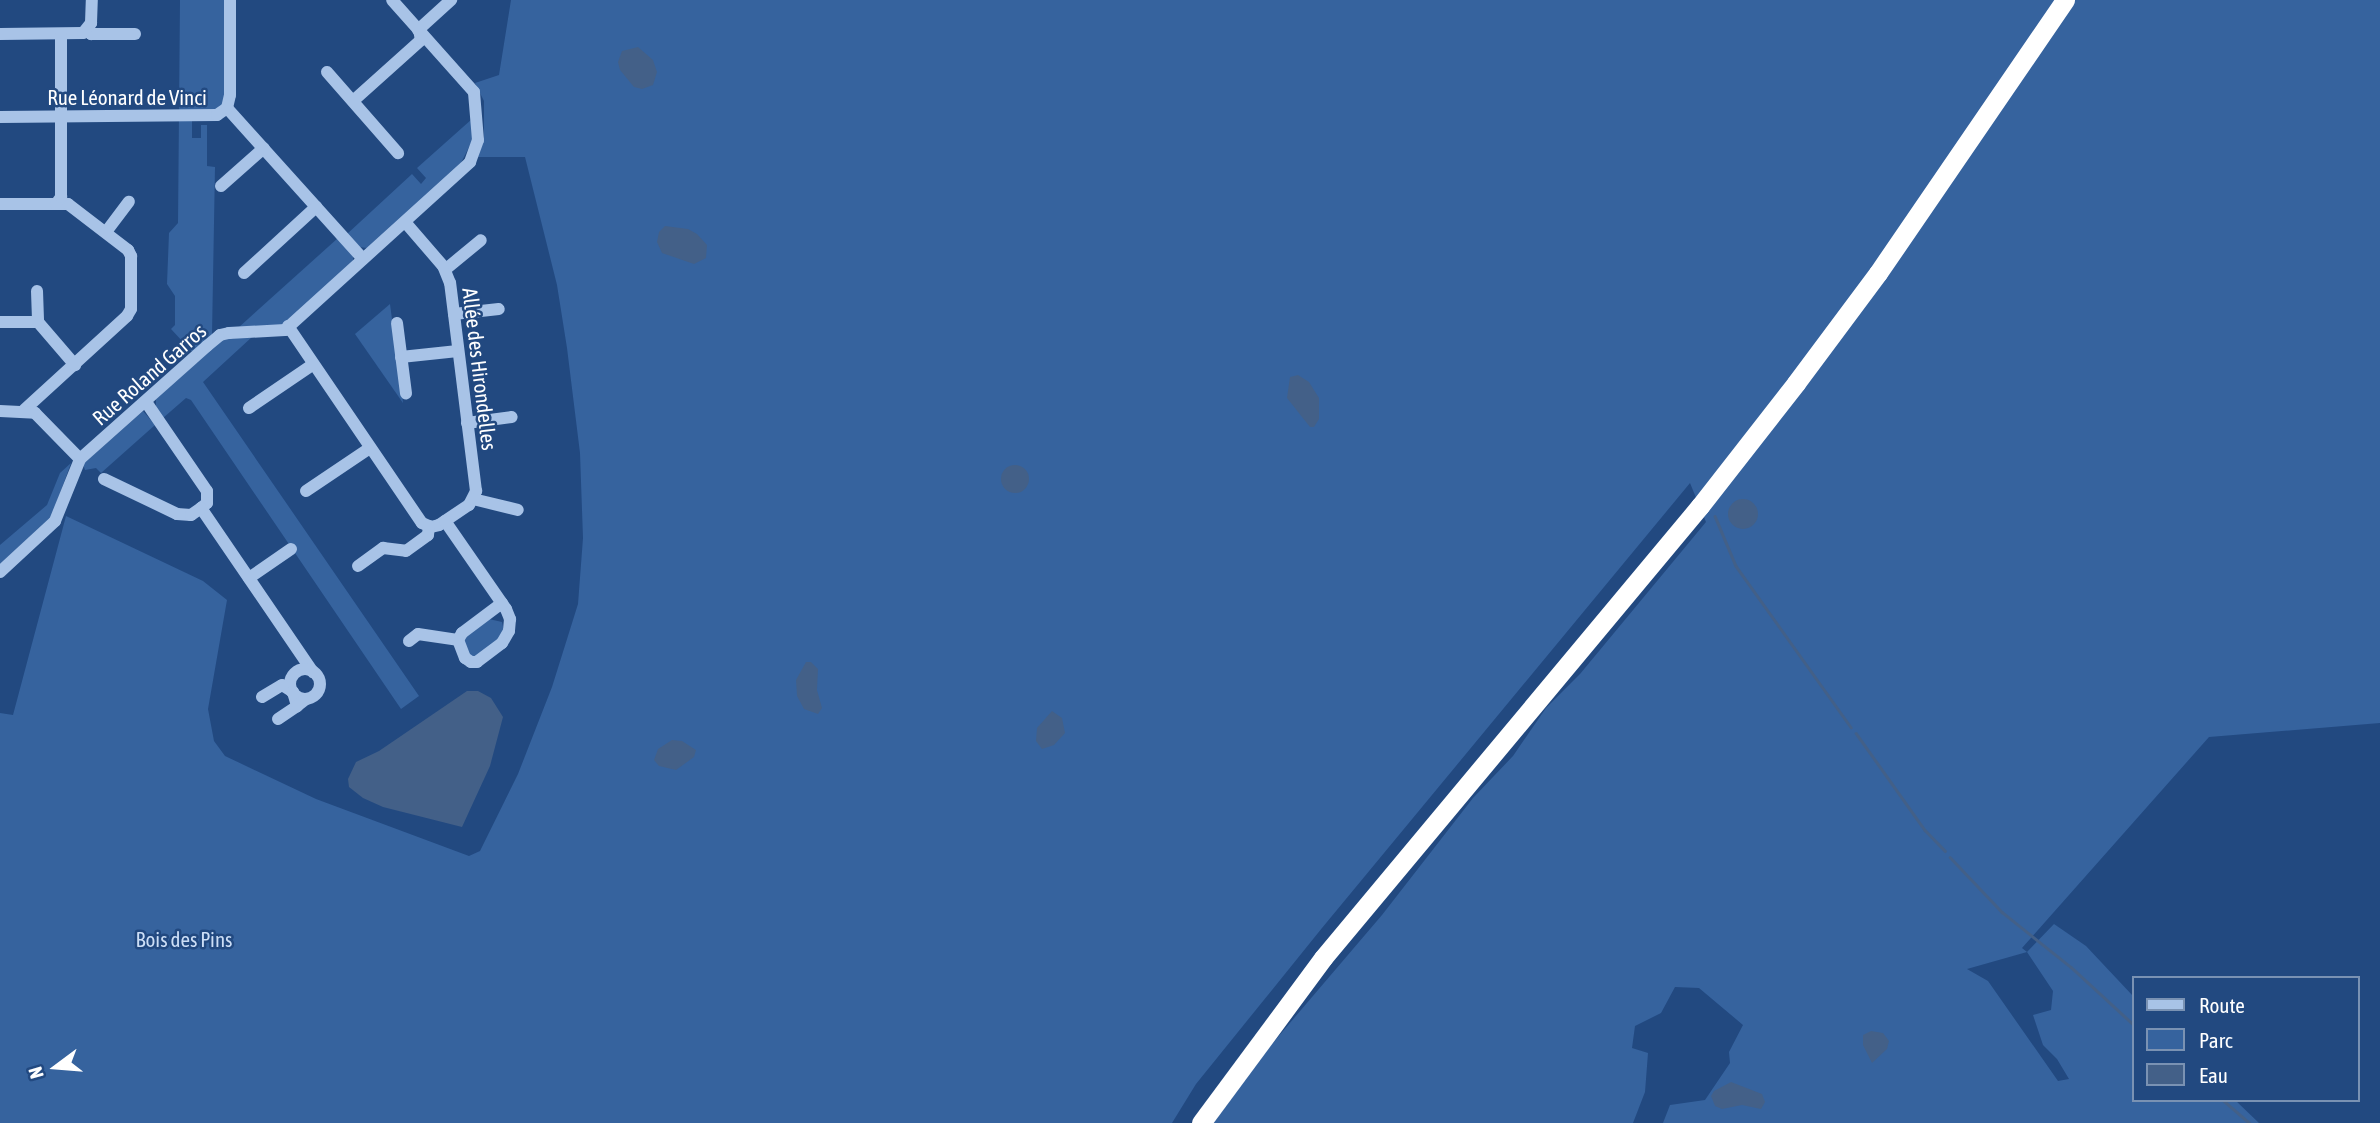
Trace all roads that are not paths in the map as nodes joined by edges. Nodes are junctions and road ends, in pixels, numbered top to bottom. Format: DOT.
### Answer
graph roads {
  1 [pos="92,0"];
  2 [pos="230,0"];
  3 [pos="392,0"];
  4 [pos="451,0"];
  5 [pos="2051,0"];
  6 [pos="2065,0"];
  7 [pos="87,30"];
  8 [pos="418,30"];
  9 [pos="0,34"];
  10 [pos="135,34"];
  11 [pos="61,35"];
  12 [pos="327,72"];
  13 [pos="353,101"];
  14 [pos="227,108"];
  15 [pos="0,117"];
  16 [pos="61,117"];
  17 [pos="264,148"];
  18 [pos="398,153"];
  19 [pos="221,187"];
  20 [pos="129,202"];
  21 [pos="0,204"];
  22 [pos="56,204"];
  23 [pos="316,207"];
  24 [pos="405,222"];
  25 [pos="106,232"];
  26 [pos="481,240"];
  27 [pos="363,259"];
  28 [pos="446,270"];
  29 [pos="244,273"];
  30 [pos="37,290"];
  31 [pos="499,309"];
  32 [pos="454,314"];
  33 [pos="0,322"];
  34 [pos="38,323"];
  35 [pos="397,323"];
  36 [pos="289,326"];
  37 [pos="458,351"];
  38 [pos="401,357"];
  39 [pos="75,365"];
  40 [pos="312,365"];
  41 [pos="406,393"];
  42 [pos="146,402"];
  43 [pos="248,408"];
  44 [pos="24,410"];
  45 [pos="0,411"];
  46 [pos="512,417"];
  47 [pos="467,423"];
  48 [pos="370,448"];
  49 [pos="80,459"];
  50 [pos="104,480"];
  51 [pos="306,491"];
  52 [pos="473,499"];
  53 [pos="201,508"];
  54 [pos="518,510"];
  55 [pos="445,521"];
  56 [pos="429,526"];
  57 [pos="291,549"];
  58 [pos="358,566"];
  59 [pos="0,572"];
  60 [pos="249,578"];
  61 [pos="502,603"];
  62 [pos="458,640"];
  63 [pos="409,641"];
  64 [pos="313,672"];
  65 [pos="293,692"];
  66 [pos="262,697"];
  67 [pos="301,703"];
  68 [pos="278,719"];
  69 [pos="1188,1123"];
  70 [pos="1201,1123"];
  1 -- 7 [label="street"];
  2 -- 14 [label="street, Rue Léonard de Vinci"];
  3 -- 8 [label="street"];
  4 -- 8 [label="street"];
  5 -- 69 [label="highway"];
  6 -- 70 [label="highway"];
  7 -- 10 [label="street"];
  7 -- 11 [label="street"];
  8 -- 13 [label="street"];
  8 -- 24 [label="street"];
  9 -- 11 [label="street"];
  11 -- 16 [label="street"];
  12 -- 13 [label="street"];
  13 -- 18 [label="street"];
  14 -- 16 [label="street, Rue Léonard de Vinci"];
  14 -- 17 [label="street"];
  15 -- 16 [label="street, Rue Léonard de Vinci"];
  16 -- 22 [label="street"];
  17 -- 19 [label="street"];
  17 -- 23 [label="street"];
  20 -- 25 [label="street"];
  21 -- 22 [label="street"];
  22 -- 25 [label="street"];
  23 -- 27 [label="street"];
  23 -- 29 [label="street"];
  24 -- 27 [label="street"];
  24 -- 28 [label="street, Allée des Hirondelles"];
  25 -- 39 [label="street"];
  26 -- 28 [label="street"];
  27 -- 36 [label="street"];
  28 -- 32 [label="street, Allée des Hirondelles"];
  30 -- 34 [label="street"];
  31 -- 32 [label="street"];
  32 -- 37 [label="street, Allée des Hirondelles"];
  33 -- 34 [label="street"];
  34 -- 39 [label="street"];
  35 -- 38 [label="street"];
  36 -- 40 [label="street"];
  36 -- 42 [label="street, Rue Roland Garros"];
  37 -- 38 [label="street"];
  37 -- 47 [label="street, Allée des Hirondelles"];
  38 -- 41 [label="street"];
  39 -- 44 [label="street"];
  40 -- 43 [label="street"];
  40 -- 48 [label="street"];
  42 -- 49 [label="street, Rue Roland Garros"];
  42 -- 53 [label="street"];
  44 -- 45 [label="street"];
  44 -- 49 [label="street"];
  46 -- 47 [label="street"];
  47 -- 52 [label="street, Allée des Hirondelles"];
  48 -- 51 [label="street"];
  48 -- 56 [label="street"];
  49 -- 59 [label="street, Rue Roland Garros"];
  50 -- 53 [label="street"];
  52 -- 54 [label="street"];
  52 -- 55 [label="street"];
  53 -- 60 [label="street"];
  55 -- 56 [label="street"];
  55 -- 61 [label="street"];
  56 -- 58 [label="street"];
  57 -- 60 [label="street"];
  60 -- 64 [label="street"];
  61 -- 62 [label="street"];
  61 -- 62 [label="street"];
  62 -- 63 [label="street"];
  64 -- 65 [label="street"];
  64 -- 67 [label="street"];
  65 -- 66 [label="street"];
  65 -- 67 [label="street"];
  67 -- 68 [label="street"];
}
